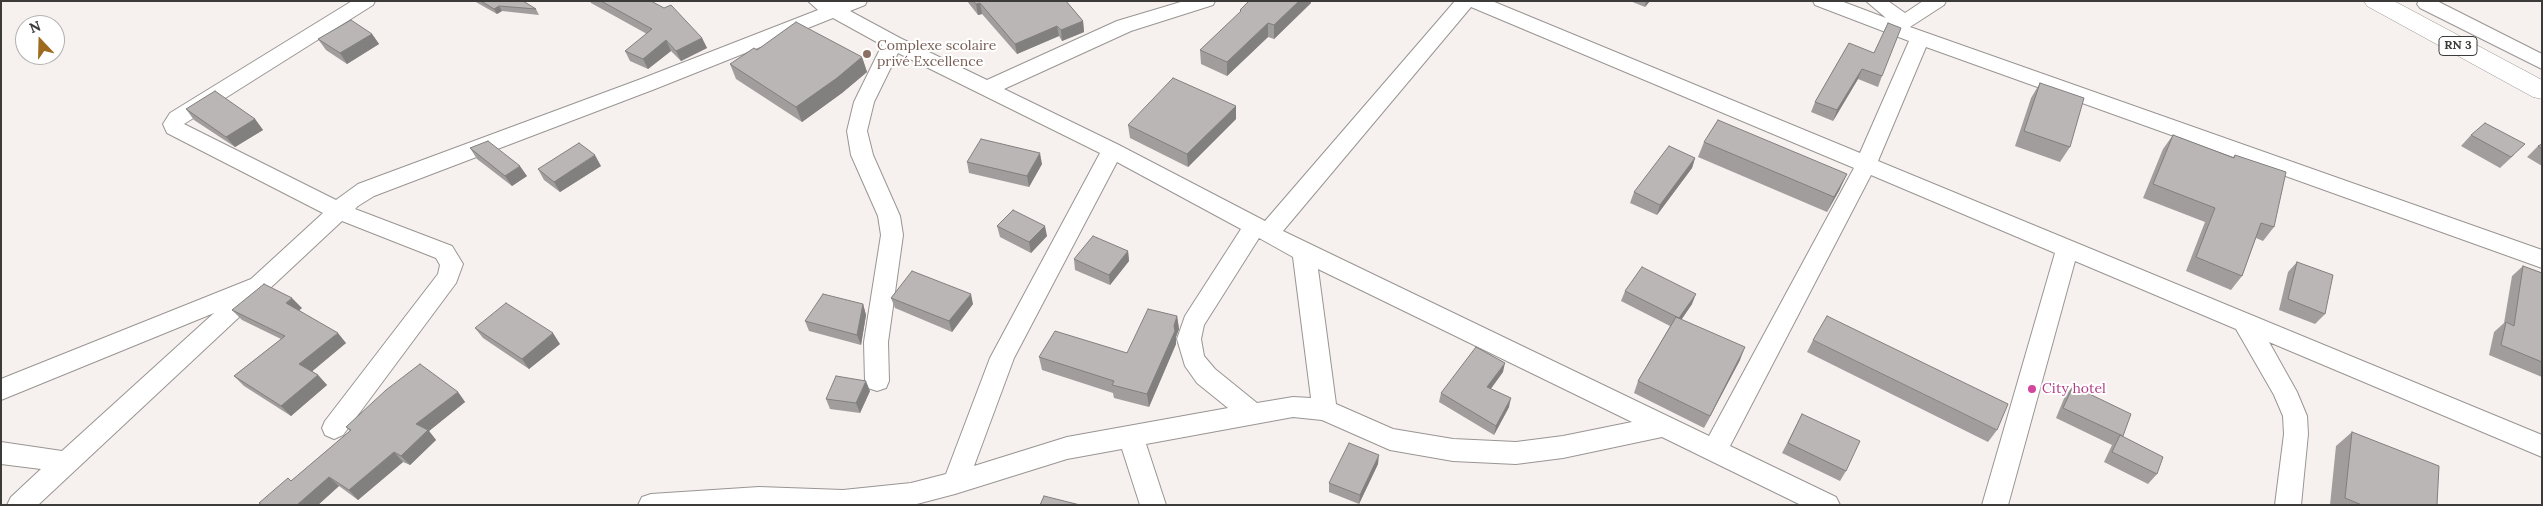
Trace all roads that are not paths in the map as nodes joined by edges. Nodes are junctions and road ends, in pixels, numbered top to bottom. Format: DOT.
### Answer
graph roads {
  1 [pos="366,1"];
  2 [pos="858,1"];
  3 [pos="1206,1"];
  4 [pos="1466,1"];
  5 [pos="1474,1"];
  6 [pos="1822,1"];
  7 [pos="1875,1"];
  8 [pos="1937,1"];
  9 [pos="2375,1"];
  10 [pos="2427,2"];
  11 [pos="826,6"];
  12 [pos="2408,19"];
  13 [pos="1898,25"];
  14 [pos="1920,38"];
  15 [pos="893,44"];
  16 [pos="2542,62"];
  17 [pos="986,89"];
  18 [pos="2541,91"];
  19 [pos="1112,150"];
  20 [pos="1866,165"];
  21 [pos="338,211"];
  22 [pos="1261,230"];
  23 [pos="2067,250"];
  24 [pos="1304,252"];
  25 [pos="2542,259"];
  26 [pos="263,283"];
  27 [pos="2245,323"];
  28 [pos="877,381"];
  29 [pos="1,390"];
  30 [pos="1325,410"];
  31 [pos="1253,414"];
  32 [pos="1665,426"];
  33 [pos="334,428"];
  34 [pos="1132,436"];
  35 [pos="2542,446"];
  36 [pos="1715,450"];
  37 [pos="1,453"];
  38 [pos="66,462"];
  39 [pos="955,483"];
  40 [pos="23,504"];
  41 [pos="651,505"];
  42 [pos="1153,505"];
  43 [pos="1827,505"];
  44 [pos="1995,505"];
  45 [pos="2288,505"];
  1 -- 21 [label="street"];
  2 -- 11 [label="street"];
  3 -- 17 [label="street"];
  4 -- 22 [label="street"];
  5 -- 20 [label="street"];
  6 -- 13 [label="street"];
  7 -- 13 [label="street"];
  8 -- 13 [label="street"];
  9 -- 12 [label="main road, RN 3"];
  10 -- 12 [label="street"];
  10 -- 16 [label="street"];
  11 -- 15 [label="street"];
  11 -- 21 [label="street"];
  12 -- 18 [label="main road, RN 3"];
  13 -- 14 [label="street"];
  14 -- 20 [label="street"];
  14 -- 25 [label="street"];
  15 -- 17 [label="street"];
  15 -- 28 [label="street"];
  17 -- 19 [label="street"];
  19 -- 22 [label="street"];
  19 -- 39 [label="street"];
  20 -- 23 [label="street"];
  20 -- 36 [label="street"];
  21 -- 26 [label="street"];
  21 -- 33 [label="street"];
  22 -- 24 [label="street"];
  22 -- 31 [label="street"];
  23 -- 27 [label="street"];
  23 -- 44 [label="street"];
  24 -- 30 [label="street"];
  24 -- 32 [label="street"];
  26 -- 29 [label="street"];
  26 -- 38 [label="street"];
  27 -- 35 [label="street"];
  27 -- 45 [label="street"];
  30 -- 31 [label="street"];
  30 -- 32 [label="street"];
  31 -- 34 [label="street"];
  32 -- 36 [label="street"];
  34 -- 39 [label="street"];
  34 -- 42 [label="street"];
  36 -- 43 [label="street"];
  37 -- 38 [label="street"];
  38 -- 40 [label="street"];
  39 -- 41 [label="street"];
}
